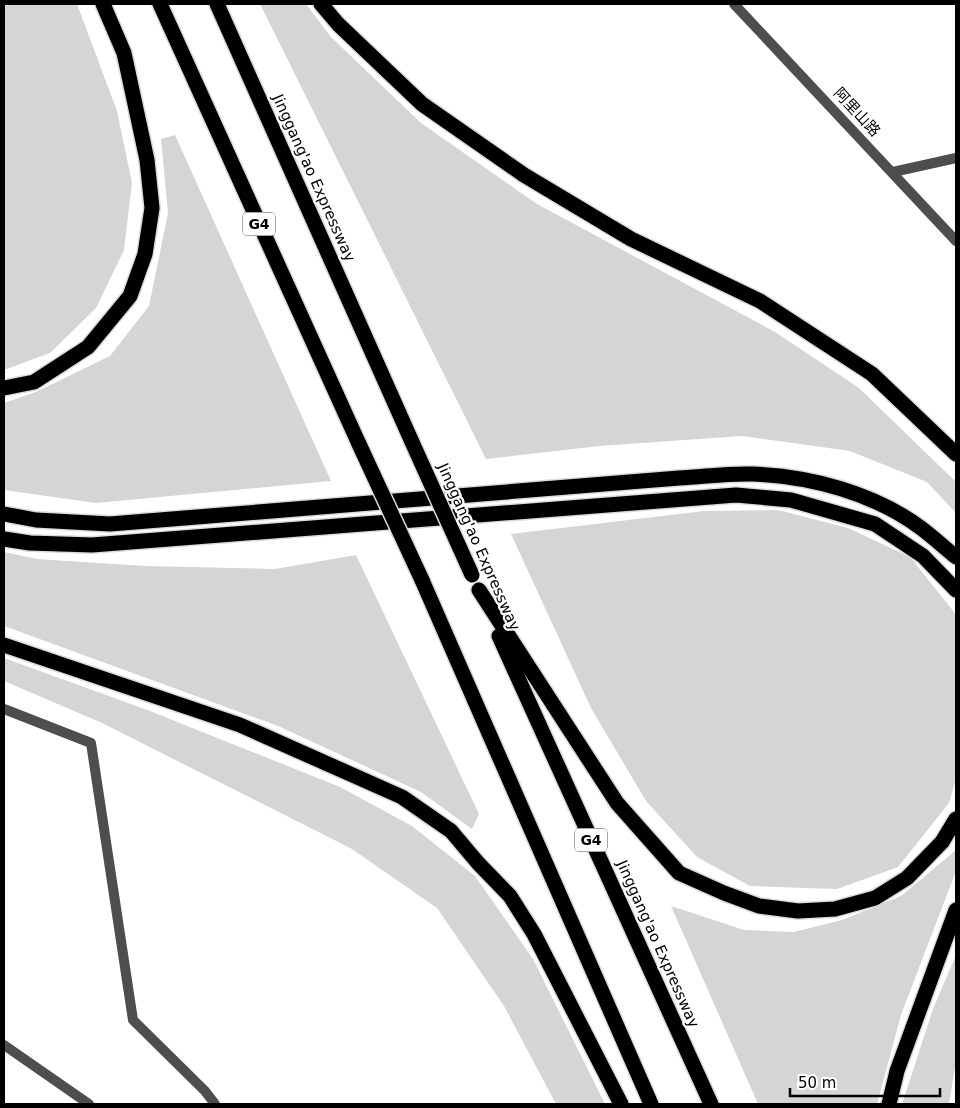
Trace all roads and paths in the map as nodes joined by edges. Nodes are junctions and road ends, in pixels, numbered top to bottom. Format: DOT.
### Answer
graph roads {
  1 [pos="103,4"];
  2 [pos="160,4"];
  3 [pos="217,4"];
  4 [pos="321,4"];
  5 [pos="734,4"];
  6 [pos="956,158"];
  7 [pos="893,172"];
  8 [pos="956,241"];
  9 [pos="4,388"];
  10 [pos="956,454"];
  11 [pos="4,514"];
  12 [pos="4,539"];
  13 [pos="956,557"];
  14 [pos="478,590"];
  15 [pos="956,590"];
  16 [pos="4,645"];
  17 [pos="4,709"];
  18 [pos="956,819"];
  19 [pos="956,910"];
  20 [pos="4,1045"];
  21 [pos="89,1104"];
  22 [pos="215,1104"];
  23 [pos="621,1104"];
  24 [pos="651,1104"];
  25 [pos="711,1104"];
  26 [pos="889,1104"];
  1 -- 9 [label="highway"];
  2 -- 24 [label="highway, G4, bridge"];
  3 -- 14 [label="highway, Jinggang'ao Expressway / G4, bridge"];
  4 -- 10 [label="highway"];
  5 -- 7 [label="street, 阿里山路"];
  6 -- 7 [label="street"];
  7 -- 8 [label="street, 阿里山路"];
  11 -- 13 [label="highway"];
  12 -- 15 [label="highway"];
  14 -- 18 [label="highway"];
  14 -- 25 [label="highway, Jinggang'ao Expressway / G4"];
  16 -- 23 [label="highway"];
  17 -- 22 [label="street"];
  19 -- 26 [label="highway"];
  20 -- 21 [label="street"];
}
